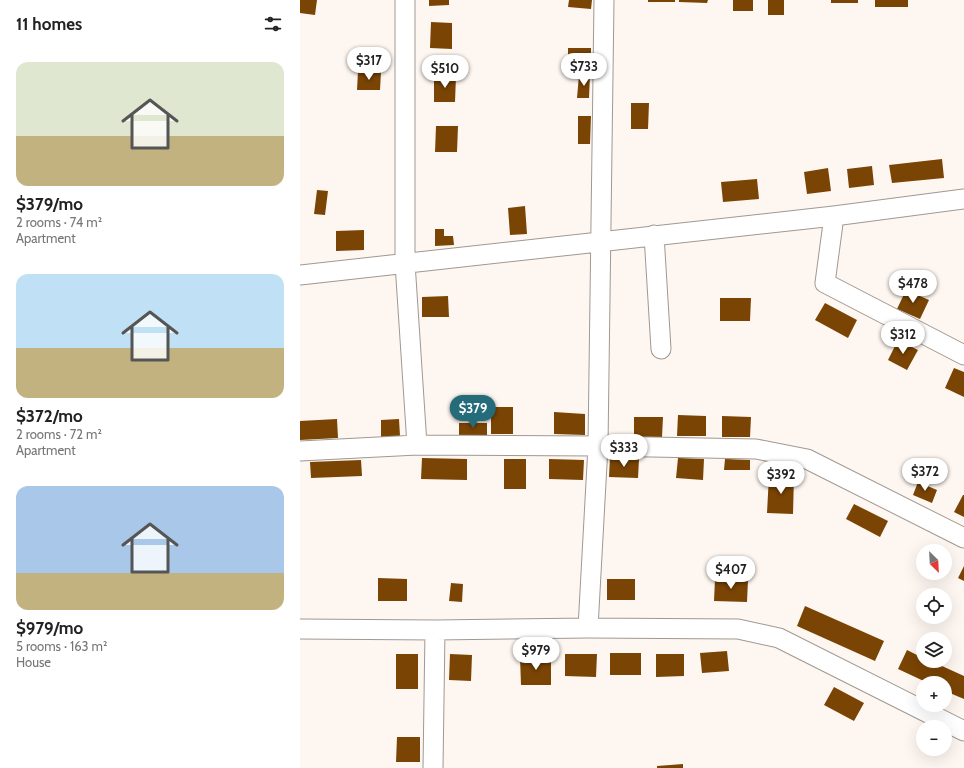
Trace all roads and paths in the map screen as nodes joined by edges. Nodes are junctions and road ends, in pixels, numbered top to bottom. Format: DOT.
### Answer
graph roads {
  1 [pos="405,0"];
  2 [pos="604,0"];
  3 [pos="964,199"];
  4 [pos="834,216"];
  5 [pos="654,235"];
  6 [pos="602,241"];
  7 [pos="405,263"];
  8 [pos="300,275"];
  9 [pos="661,349"];
  10 [pos="964,355"];
  11 [pos="417,445"];
  12 [pos="598,446"];
  13 [pos="300,451"];
  14 [pos="964,538"];
  15 [pos="588,628"];
  16 [pos="300,629"];
  17 [pos="435,630"];
  18 [pos="964,731"];
  19 [pos="433,768"];
  1 -- 7 [label="street"];
  2 -- 6 [label="street"];
  3 -- 4 [label="street"];
  4 -- 5 [label="street"];
  4 -- 10 [label="street"];
  5 -- 6 [label="street"];
  5 -- 9 [label="street"];
  6 -- 7 [label="street"];
  6 -- 12 [label="street"];
  7 -- 8 [label="street"];
  7 -- 11 [label="street"];
  11 -- 12 [label="street"];
  11 -- 13 [label="street"];
  12 -- 14 [label="street"];
  12 -- 15 [label="street"];
  15 -- 17 [label="street"];
  15 -- 18 [label="street"];
  16 -- 17 [label="street"];
  17 -- 19 [label="street"];
}
